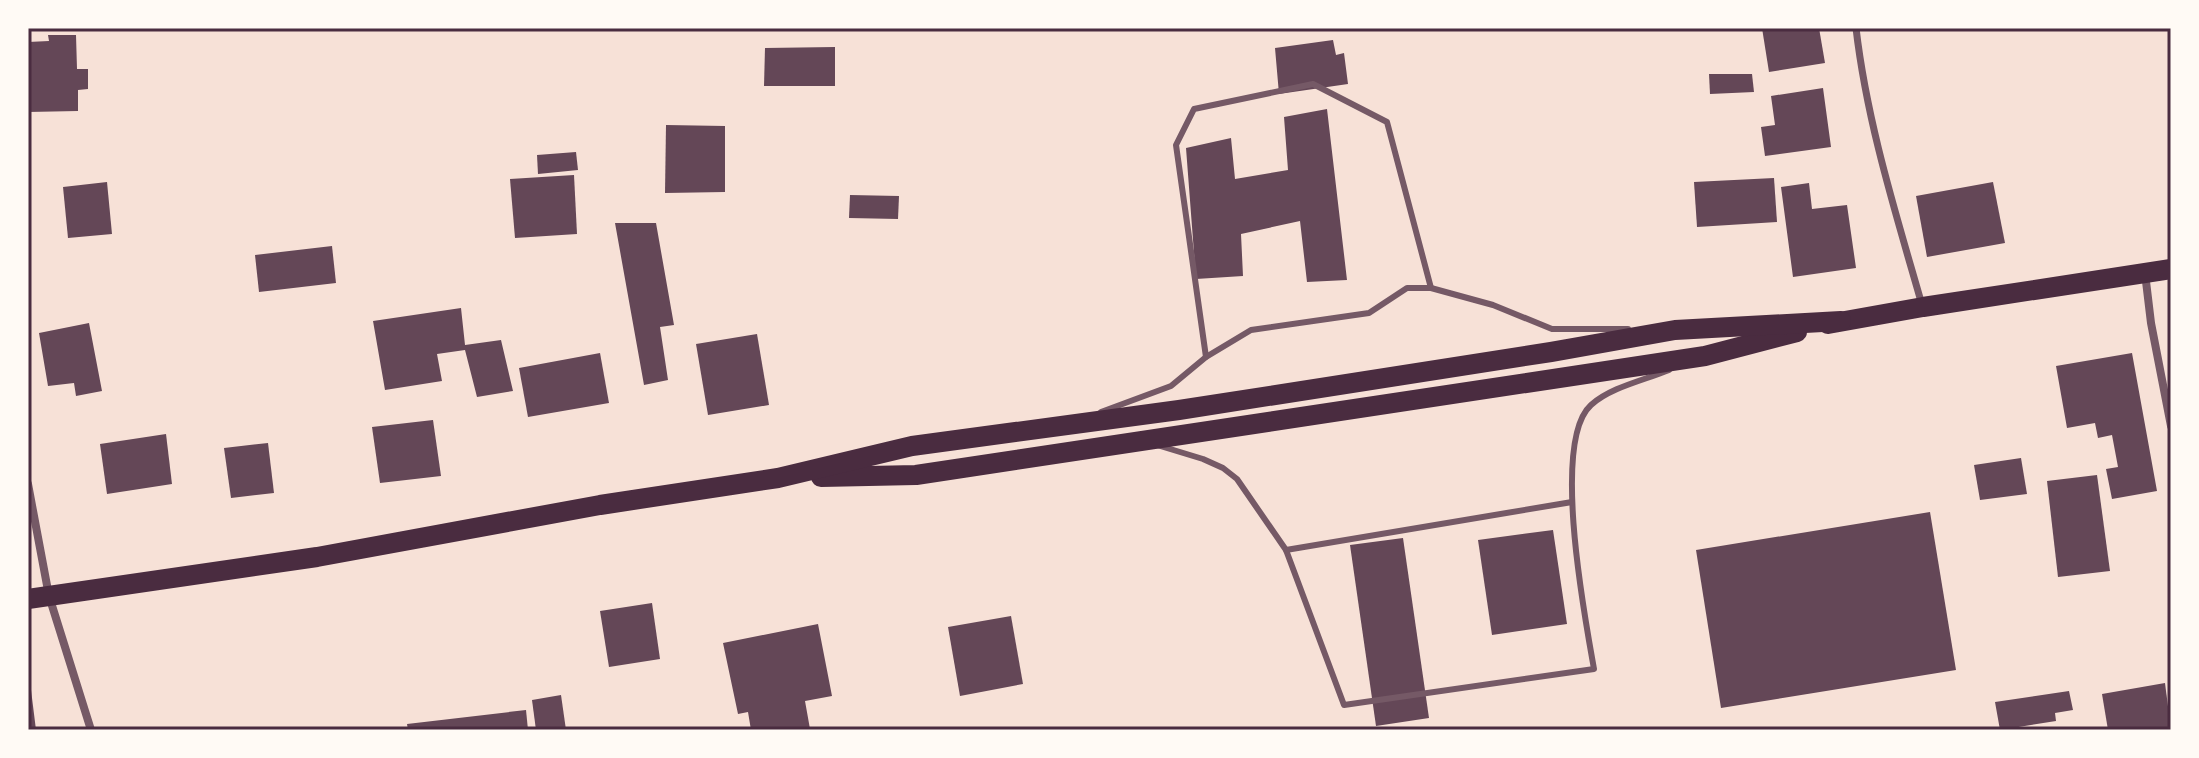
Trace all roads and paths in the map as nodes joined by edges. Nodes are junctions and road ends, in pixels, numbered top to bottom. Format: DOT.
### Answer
graph roads {
  1 [pos="1856,28"];
  2 [pos="2171,269"];
  3 [pos="2145,272"];
  4 [pos="1431,288"];
  5 [pos="1923,307"];
  6 [pos="1841,321"];
  7 [pos="1675,330"];
  8 [pos="1705,356"];
  9 [pos="1206,357"];
  10 [pos="2171,426"];
  11 [pos="1060,427"];
  12 [pos="1145,442"];
  13 [pos="778,478"];
  14 [pos="28,484"];
  15 [pos="1572,502"];
  16 [pos="1286,550"];
  17 [pos="49,596"];
  18 [pos="28,599"];
  19 [pos="91,730"];
  1 -- 5 [label="street"];
  2 -- 3 [label="main road"];
  3 -- 5 [label="main road"];
  3 -- 10 [label="street"];
  4 -- 7 [label="lane"];
  4 -- 9 [label="lane"];
  4 -- 9 [label="lane"];
  5 -- 6 [label="main road"];
  6 -- 7 [label="main road"];
  6 -- 8 [label="main road"];
  7 -- 11 [label="main road"];
  8 -- 12 [label="main road"];
  8 -- 15 [label="lane"];
  9 -- 11 [label="lane"];
  11 -- 13 [label="main road"];
  12 -- 13 [label="main road"];
  12 -- 16 [label="lane"];
  13 -- 17 [label="main road"];
  14 -- 17 [label="street"];
  15 -- 16 [label="lane"];
  15 -- 16 [label="lane"];
  17 -- 18 [label="main road"];
  17 -- 19 [label="street"];
}
